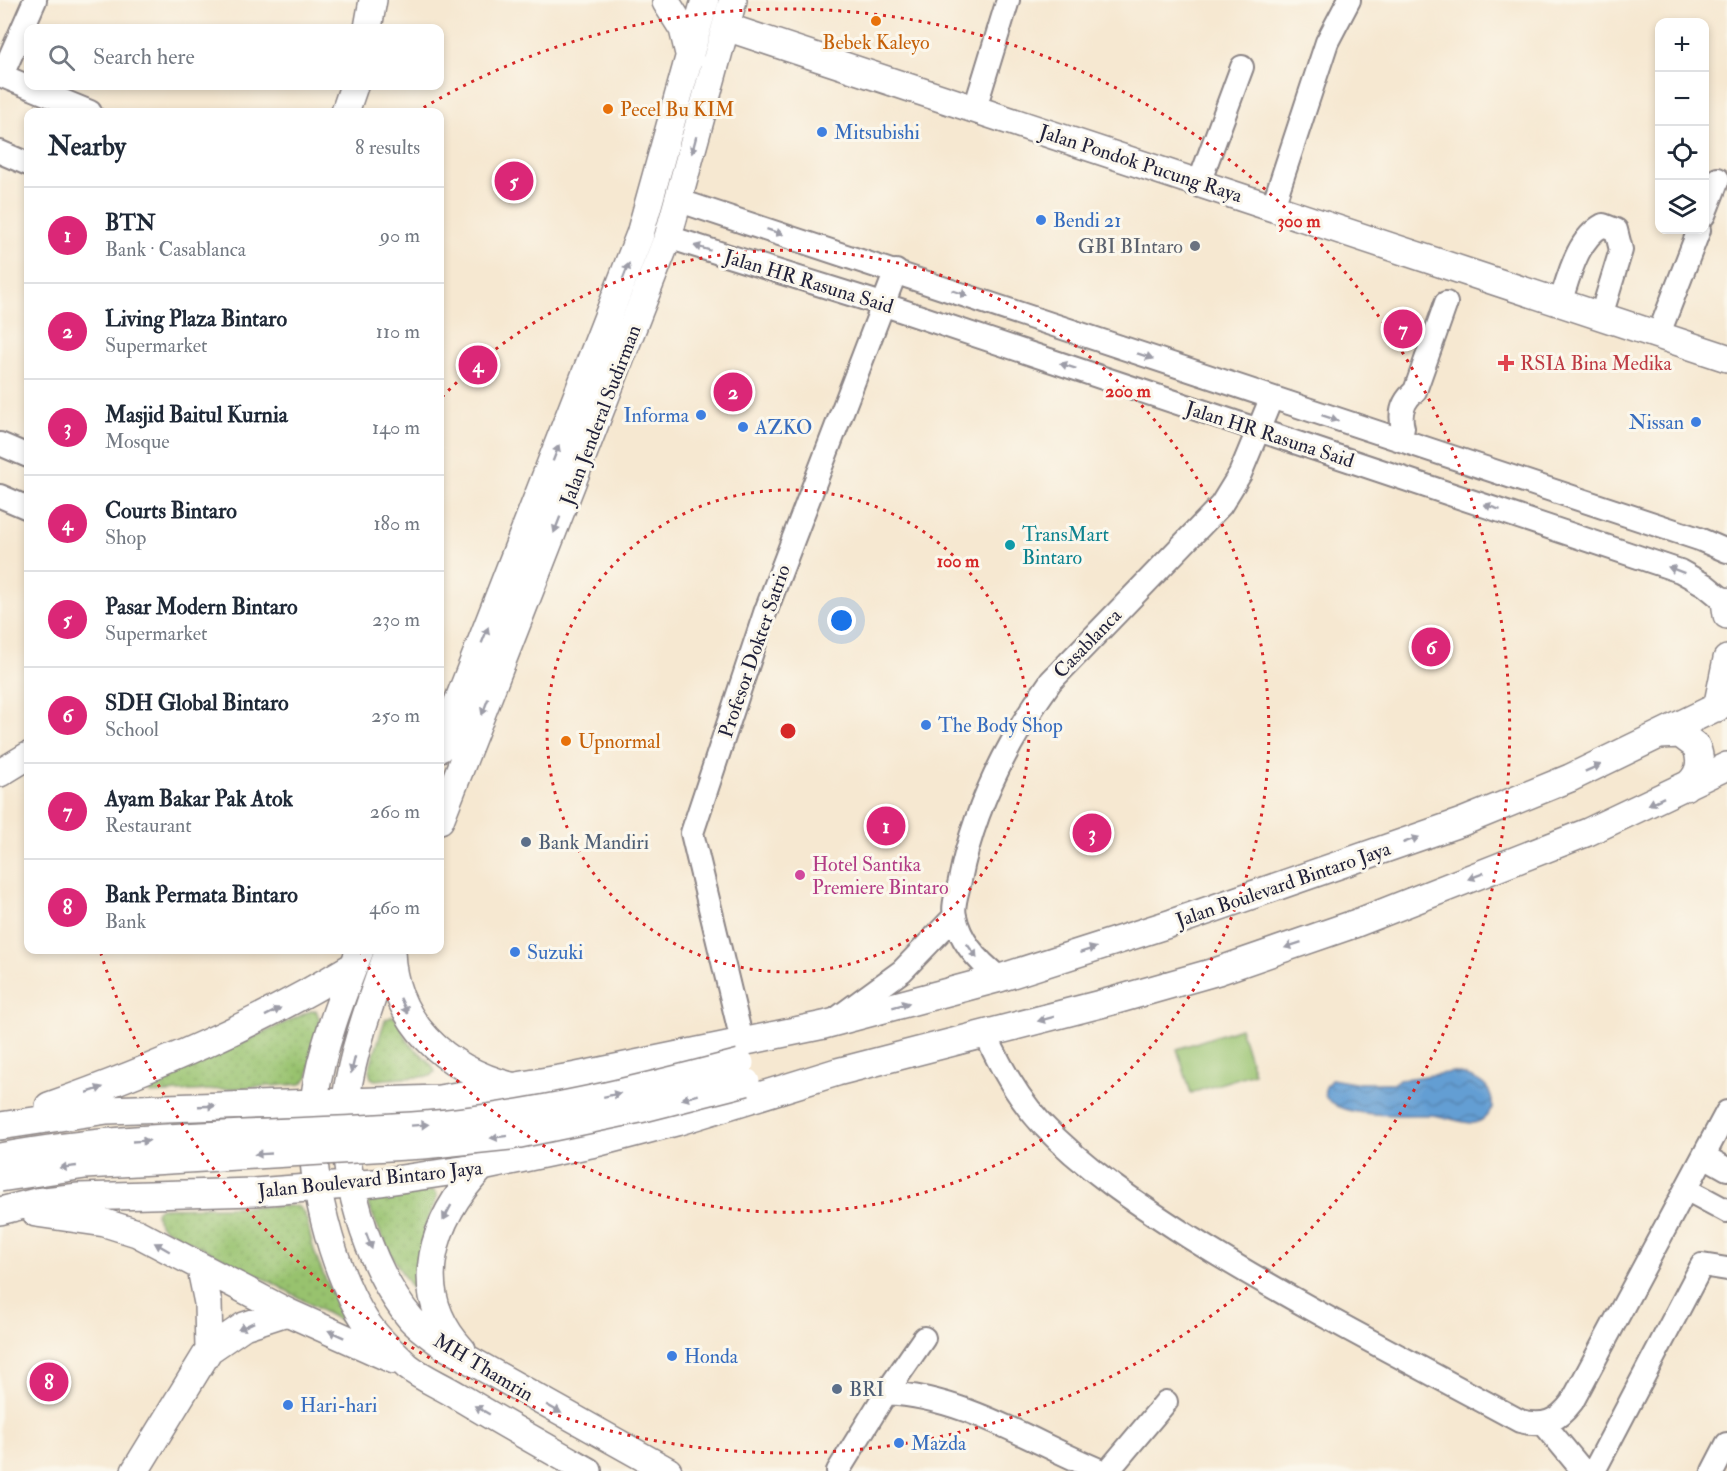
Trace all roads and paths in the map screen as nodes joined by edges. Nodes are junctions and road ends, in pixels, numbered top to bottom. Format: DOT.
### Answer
graph roads {
  1 [pos="35,0"];
  2 [pos="373,0"];
  3 [pos="733,0"];
  4 [pos="1008,0"];
  5 [pos="1348,0"];
  6 [pos="663,1"];
  7 [pos="703,7"];
  8 [pos="24,24"];
  9 [pos="24,24"];
  10 [pos="369,24"];
  11 [pos="726,27"];
  12 [pos="761,37"];
  13 [pos="690,59"];
  14 [pos="717,61"];
  15 [pos="1242,68"];
  16 [pos="1,75"];
  17 [pos="24,85"];
  18 [pos="37,90"];
  19 [pos="353,90"];
  20 [pos="80,108"];
  21 [pos="346,108"];
  22 [pos="975,108"];
  23 [pos="0,152"];
  24 [pos="24,162"];
  25 [pos="1718,179"];
  26 [pos="1199,183"];
  27 [pos="680,201"];
  28 [pos="1709,202"];
  29 [pos="1273,207"];
  30 [pos="1697,234"];
  31 [pos="668,237"];
  32 [pos="896,271"];
  33 [pos="1446,303"];
  34 [pos="1560,303"];
  35 [pos="885,305"];
  36 [pos="1601,316"];
  37 [pos="1658,336"];
  38 [pos="1727,358"];
  39 [pos="583,380"];
  40 [pos="608,393"];
  41 [pos="1271,399"];
  42 [pos="572,410"];
  43 [pos="598,420"];
  44 [pos="1258,430"];
  45 [pos="1401,434"];
  46 [pos="0,444"];
  47 [pos="24,454"];
  48 [pos="1543,489"];
  49 [pos="0,496"];
  50 [pos="24,506"];
  51 [pos="1532,520"];
  52 [pos="1727,551"];
  53 [pos="1726,606"];
  54 [pos="1727,659"];
  55 [pos="1722,705"];
  56 [pos="1660,735"];
  57 [pos="444,738"];
  58 [pos="24,758"];
  59 [pos="1727,766"];
  60 [pos="0,773"];
  61 [pos="1685,787"];
  62 [pos="444,810"];
  63 [pos="955,916"];
  64 [pos="388,954"];
  65 [pos="390,954"];
  66 [pos="356,958"];
  67 [pos="1000,978"];
  68 [pos="827,1024"];
  69 [pos="986,1035"];
  70 [pos="743,1062"];
  71 [pos="837,1072"];
  72 [pos="516,1087"];
  73 [pos="400,1100"];
  74 [pos="346,1101"];
  75 [pos="313,1103"];
  76 [pos="258,1104"];
  77 [pos="1727,1112"];
  78 [pos="0,1125"];
  79 [pos="1704,1156"];
  80 [pos="0,1157"];
  81 [pos="482,1167"];
  82 [pos="1727,1169"];
  83 [pos="0,1178"];
  84 [pos="413,1178"];
  85 [pos="353,1185"];
  86 [pos="318,1187"];
  87 [pos="1686,1189"];
  88 [pos="255,1192"];
  89 [pos="1,1211"];
  90 [pos="1727,1211"];
  91 [pos="201,1269"];
  92 [pos="1727,1269"];
  93 [pos="287,1312"];
  94 [pos="924,1338"];
  95 [pos="209,1350"];
  96 [pos="409,1367"];
  97 [pos="480,1368"];
  98 [pos="886,1393"];
  99 [pos="1166,1402"];
  100 [pos="1544,1424"];
  101 [pos="1727,1444"];
  102 [pos="135,1471"];
  103 [pos="588,1471"];
  104 [pos="668,1471"];
  105 [pos="838,1471"];
  106 [pos="1101,1471"];
  107 [pos="1108,1471"];
  108 [pos="1583,1471"];
  109 [pos="1594,1471"];
  110 [pos="1713,1471"];
  1 -- 9 [label="street"];
  2 -- 10 [label="main road"];
  3 -- 11 [label="main road, Jalan Jenderal Sudirman"];
  4 -- 22 [label="street"];
  5 -- 29 [label="street"];
  6 -- 7 [label="main road"];
  6 -- 13 [label="main road"];
  7 -- 13 [label="main road, Jalan Jenderal Sudirman"];
  8 -- 16 [label="street"];
  11 -- 12 [label="main road, Jalan Pondok Pucung Raya"];
  11 -- 14 [label="main road, Jalan Jenderal Sudirman"];
  12 -- 14 [label="main road"];
  12 -- 22 [label="main road, Jalan Pondok Pucung Raya"];
  39 -- 13 [label="main road, Jalan Jenderal Sudirman, one-way"];
  14 -- 27 [label="main road, Jalan Jenderal Sudirman, one-way"];
  15 -- 26 [label="street"];
  16 -- 17 [label="street"];
  18 -- 20 [label="street"];
  19 -- 21 [label="main road"];
  22 -- 26 [label="main road, Jalan Pondok Pucung Raya"];
  23 -- 24 [label="street"];
  25 -- 28 [label="street"];
  26 -- 29 [label="main road, Jalan Pondok Pucung Raya"];
  27 -- 31 [label="main road, Jalan Jenderal Sudirman"];
  27 -- 32 [label="street, Jalan HR Rasuna Said, one-way"];
  29 -- 34 [label="main road, Jalan Pondok Pucung Raya"];
  30 -- 37 [label="street"];
  35 -- 31 [label="street, Jalan HR Rasuna Said, one-way"];
  31 -- 40 [label="main road, Jalan Jenderal Sudirman"];
  32 -- 35 [label="street, Profesor Dokter Satrio"];
  32 -- 41 [label="street, Jalan HR Rasuna Said, one-way"];
  33 -- 45 [label="street"];
  34 -- 36 [label="main road, Jalan Pondok Pucung Raya"];
  34 -- 36 [label="street"];
  44 -- 35 [label="street, Jalan HR Rasuna Said, one-way"];
  35 -- 70 [label="street, Profesor Dokter Satrio"];
  36 -- 37 [label="main road, Jalan Pondok Pucung Raya"];
  37 -- 38 [label="main road, Jalan Pondok Pucung Raya"];
  39 -- 40 [label="main road"];
  39 -- 42 [label="main road, Jalan Jenderal Sudirman"];
  40 -- 43 [label="main road, Jalan Jenderal Sudirman"];
  41 -- 44 [label="street, Casablanca"];
  41 -- 45 [label="street, Jalan HR Rasuna Said, one-way"];
  42 -- 43 [label="main road"];
  57 -- 42 [label="main road, Jalan Jenderal Sudirman, one-way"];
  43 -- 62 [label="main road, Jalan Jenderal Sudirman, one-way"];
  51 -- 44 [label="street, Jalan HR Rasuna Said, one-way"];
  44 -- 63 [label="street, Casablanca"];
  45 -- 48 [label="street, Jalan HR Rasuna Said"];
  46 -- 47 [label="street"];
  48 -- 51 [label="street"];
  48 -- 52 [label="street, Jalan HR Rasuna Said"];
  49 -- 50 [label="street"];
  53 -- 51 [label="street, Jalan HR Rasuna Said, one-way"];
  54 -- 55 [label="main road"];
  55 -- 56 [label="main road, Jalan Boulevard Bintaro Jaya"];
  56 -- 61 [label="main road"];
  67 -- 56 [label="main road, Jalan Boulevard Bintaro Jaya, one-way"];
  58 -- 60 [label="main road"];
  59 -- 61 [label="main road, Jalan Boulevard Bintaro Jaya"];
  61 -- 69 [label="main road, Jalan Boulevard Bintaro Jaya, one-way"];
  63 -- 67 [label="street, one-way"];
  63 -- 68 [label="street"];
  64 -- 74 [label="main road, one-way"];
  65 -- 72 [label="main road, one-way"];
  66 -- 75 [label="main road"];
  78 -- 66 [label="main road, one-way"];
  68 -- 67 [label="main road, Jalan Boulevard Bintaro Jaya, one-way"];
  68 -- 70 [label="main road, Jalan Boulevard Bintaro Jaya"];
  69 -- 71 [label="main road, Jalan Boulevard Bintaro Jaya"];
  69 -- 100 [label="street"];
  70 -- 71 [label="main road, Jalan Boulevard Bintaro Jaya"];
  70 -- 72 [label="main road, Jalan Boulevard Bintaro Jaya"];
  80 -- 70 [label="main road, Jalan Boulevard Bintaro Jaya, one-way, bridge"];
  70 -- 83 [label="main road, Jalan Boulevard Bintaro Jaya, one-way, bridge"];
  71 -- 81 [label="main road, Jalan Boulevard Bintaro Jaya"];
  72 -- 73 [label="main road, Jalan Boulevard Bintaro Jaya"];
  73 -- 74 [label="main road, Jalan Boulevard Bintaro Jaya"];
  73 -- 84 [label="main road"];
  74 -- 75 [label="main road, Jalan Boulevard Bintaro Jaya"];
  74 -- 85 [label="main road, MH Thamrin"];
  75 -- 76 [label="main road, Jalan Boulevard Bintaro Jaya"];
  75 -- 86 [label="main road, MH Thamrin"];
  78 -- 76 [label="main road, Jalan Boulevard Bintaro Jaya, one-way"];
  76 -- 88 [label="main road"];
  77 -- 79 [label="street"];
  79 -- 82 [label="street"];
  79 -- 87 [label="street"];
  81 -- 84 [label="main road, Jalan Boulevard Bintaro Jaya"];
  81 -- 97 [label="main road, one-way"];
  84 -- 85 [label="main road, Jalan Boulevard Bintaro Jaya"];
  85 -- 86 [label="main road, Jalan Boulevard Bintaro Jaya"];
  85 -- 97 [label="main road, MH Thamrin, one-way"];
  86 -- 88 [label="main road, Jalan Boulevard Bintaro Jaya"];
  86 -- 96 [label="main road, MH Thamrin"];
  87 -- 90 [label="street"];
  87 -- 100 [label="street"];
  88 -- 89 [label="main road, Jalan Boulevard Bintaro Jaya"];
  91 -- 89 [label="main road, one-way"];
  91 -- 93 [label="main road"];
  91 -- 95 [label="main road"];
  92 -- 109 [label="street"];
  93 -- 95 [label="main road, one-way"];
  96 -- 93 [label="main road, one-way"];
  94 -- 98 [label="street"];
  95 -- 102 [label="main road"];
  103 -- 96 [label="main road, MH Thamrin, one-way"];
  97 -- 104 [label="main road, MH Thamrin, one-way"];
  98 -- 105 [label="street"];
  98 -- 106 [label="street"];
  99 -- 107 [label="street"];
  100 -- 108 [label="street"];
  101 -- 110 [label="street"];
}
